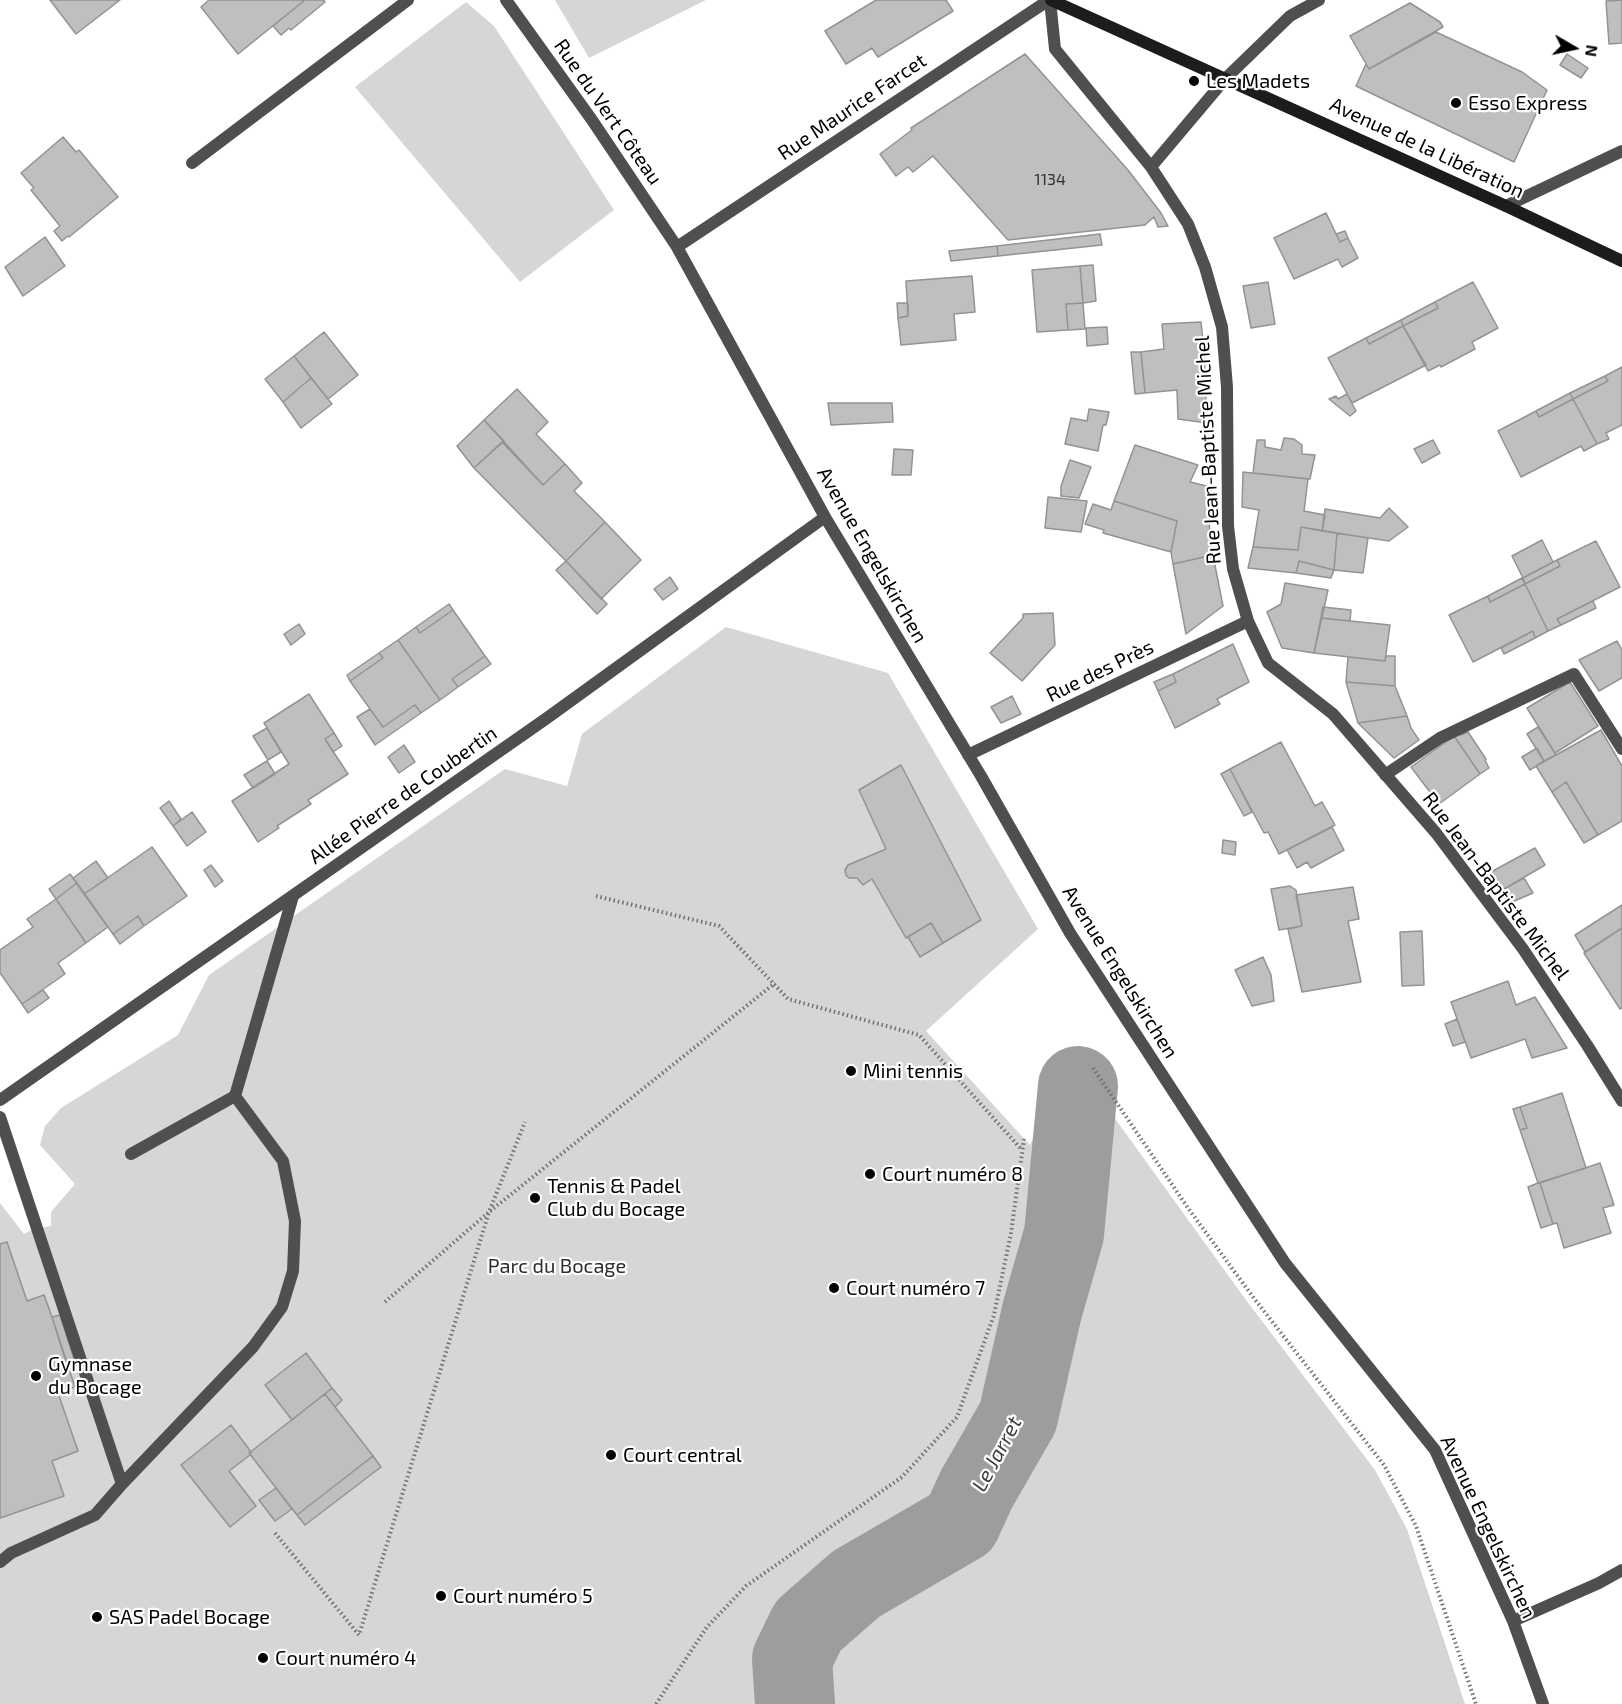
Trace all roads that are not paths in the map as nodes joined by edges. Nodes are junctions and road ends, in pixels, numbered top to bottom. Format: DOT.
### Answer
graph roads {
  1 [pos="408,0"];
  2 [pos="506,0"];
  3 [pos="1050,0"];
  4 [pos="1319,0"];
  5 [pos="1226,78"];
  6 [pos="1622,151"];
  7 [pos="192,163"];
  8 [pos="1151,167"];
  9 [pos="1506,206"];
  10 [pos="677,247"];
  11 [pos="1622,261"];
  12 [pos="825,517"];
  13 [pos="1248,621"];
  14 [pos="1622,749"];
  15 [pos="968,755"];
  16 [pos="1385,775"];
  17 [pos="293,896"];
  18 [pos="235,1096"];
  19 [pos="0,1100"];
  20 [pos="1622,1101"];
  21 [pos="0,1117"];
  22 [pos="130,1154"];
  23 [pos="122,1484"];
  24 [pos="0,1562"];
  25 [pos="1622,1570"];
  26 [pos="1513,1621"];
  27 [pos="1543,1704"];
  1 -- 7 [label="street"];
  2 -- 10 [label="street, Rue du Vert Côteau"];
  3 -- 5 [label="main road, Avenue de la Libération"];
  3 -- 8 [label="street, Rue Jean-Baptiste Michel"];
  3 -- 10 [label="street, Rue Maurice Farcet"];
  4 -- 5 [label="street"];
  5 -- 8 [label="street"];
  5 -- 9 [label="main road, Avenue de la Libération"];
  6 -- 9 [label="street"];
  8 -- 13 [label="street, Rue Jean-Baptiste Michel"];
  9 -- 11 [label="main road, Avenue de la Libération"];
  10 -- 12 [label="street, Avenue Engelskirchen"];
  12 -- 15 [label="street, Avenue Engelskirchen"];
  12 -- 17 [label="street, Allée Pierre de Coubertin"];
  13 -- 15 [label="street, Rue des Près"];
  13 -- 16 [label="street, Rue Jean-Baptiste Michel"];
  14 -- 16 [label="street"];
  15 -- 26 [label="street, Avenue Engelskirchen"];
  16 -- 20 [label="street, Rue Jean-Baptiste Michel"];
  17 -- 18 [label="street"];
  17 -- 19 [label="street, Allée Pierre de Coubertin"];
  18 -- 22 [label="street"];
  18 -- 23 [label="street"];
  21 -- 23 [label="street"];
  23 -- 24 [label="street"];
  25 -- 26 [label="street"];
  26 -- 27 [label="street, Avenue Engelskirchen"];
}
